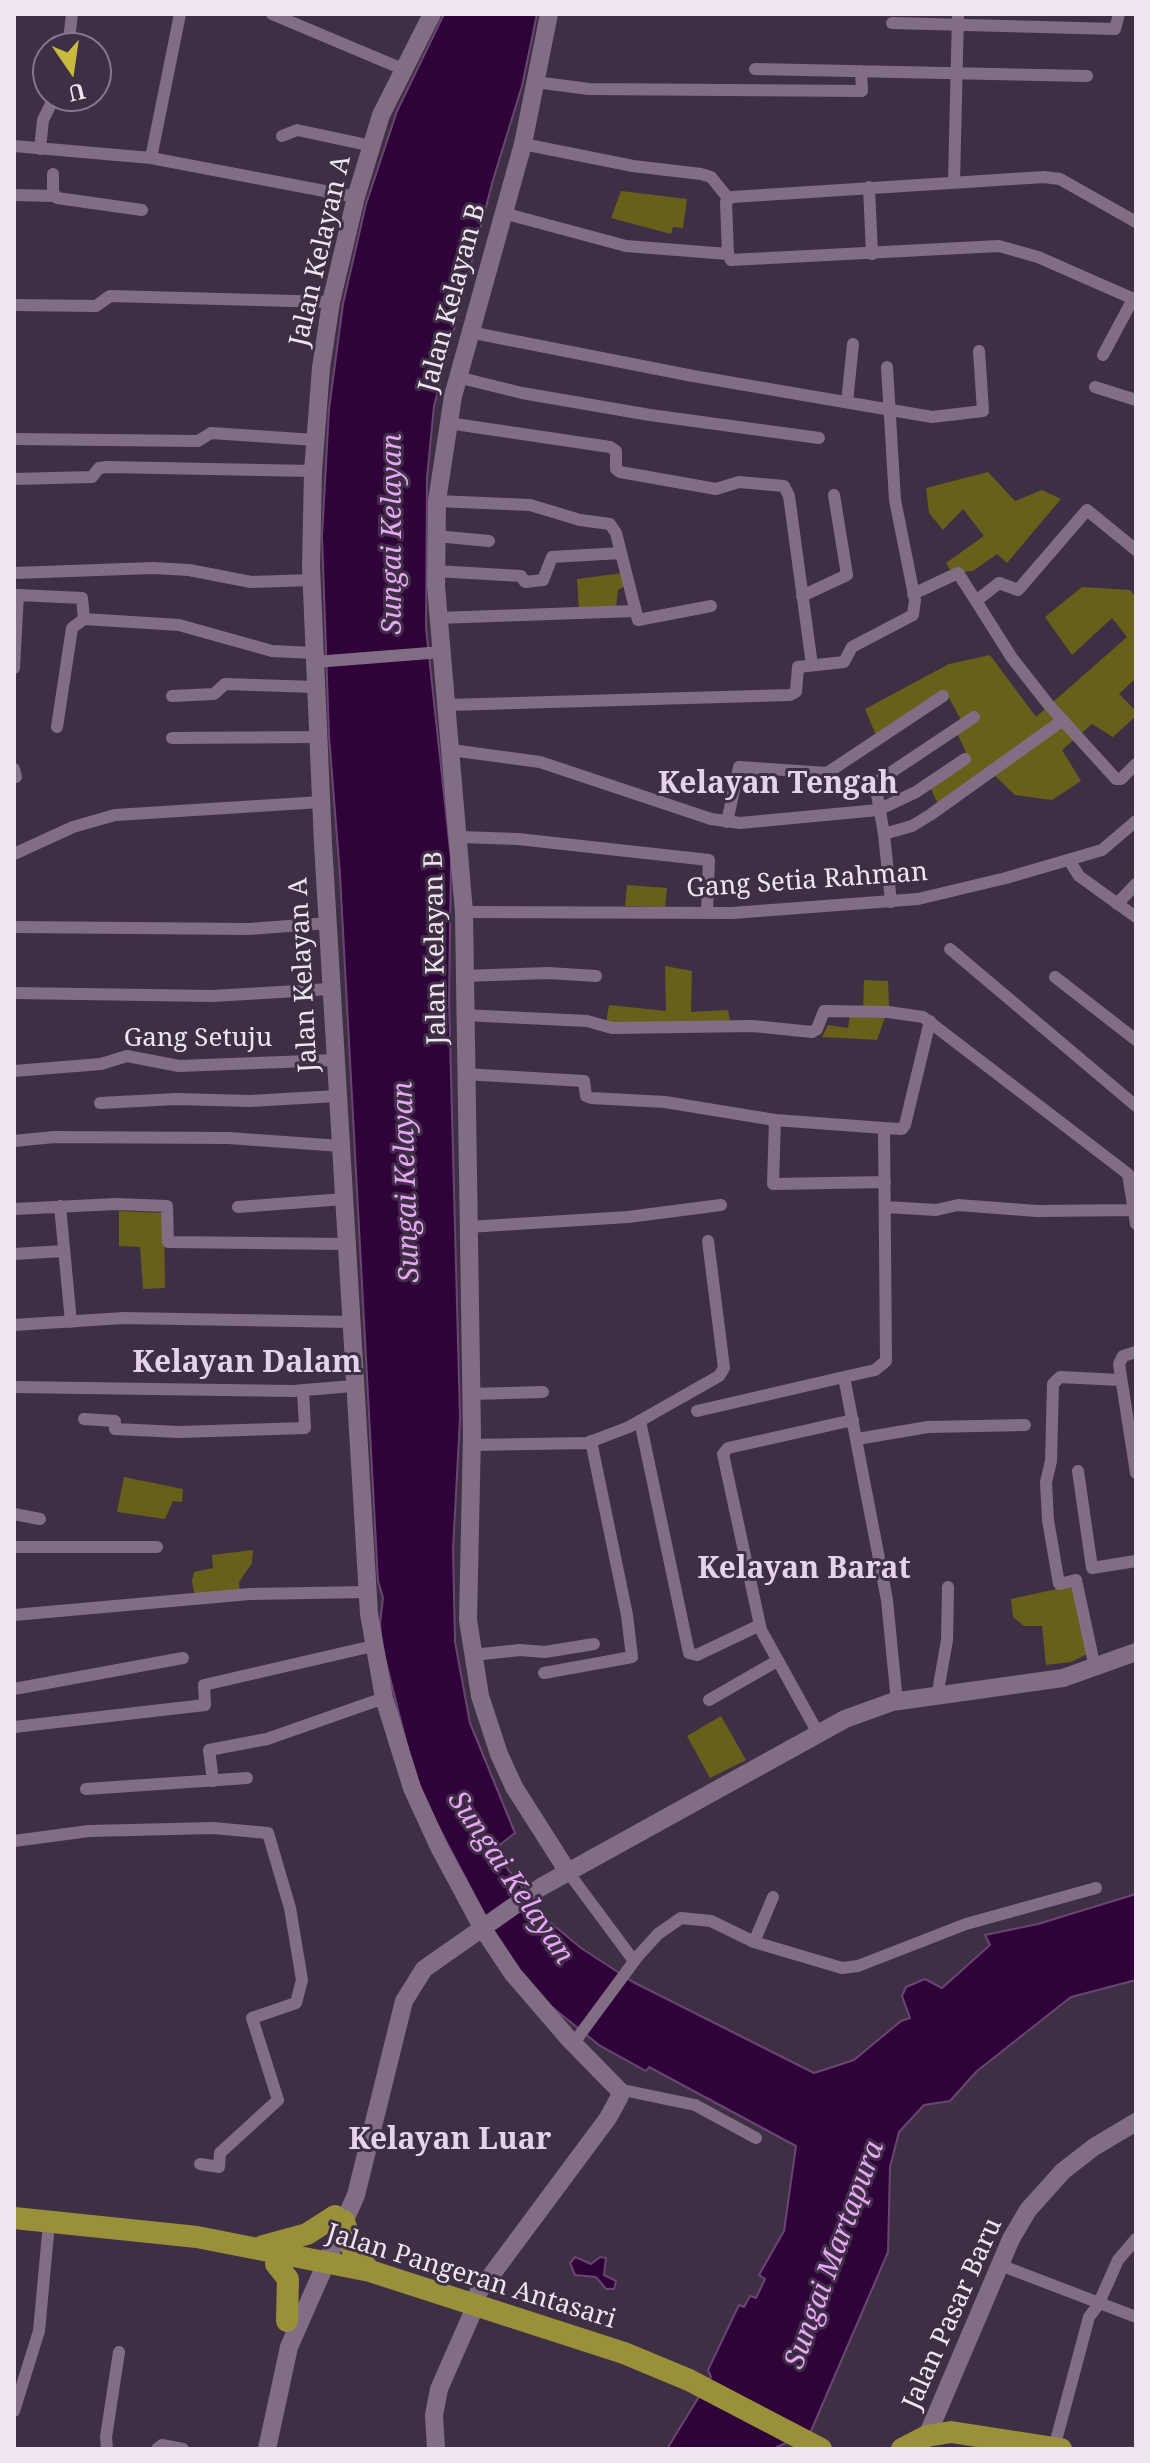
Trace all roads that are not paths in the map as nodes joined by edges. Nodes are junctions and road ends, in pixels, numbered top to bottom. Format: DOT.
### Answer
graph roads {
  1 [pos="180,14"];
  2 [pos="272,14"];
  3 [pos="432,14"];
  4 [pos="549,14"];
  5 [pos="1119,14"];
  6 [pos="958,19"];
  7 [pos="892,23"];
  8 [pos="755,69"];
  9 [pos="405,70"];
  10 [pos="861,71"];
  11 [pos="957,72"];
  12 [pos="1087,76"];
  13 [pos="535,82"];
  14 [pos="47,112"];
  15 [pos="282,136"];
  16 [pos="523,144"];
  17 [pos="14,146"];
  18 [pos="372,146"];
  19 [pos="40,149"];
  20 [pos="151,158"];
  21 [pos="53,174"];
  22 [pos="954,182"];
  23 [pos="869,187"];
  24 [pos="14,195"];
  25 [pos="54,196"];
  26 [pos="356,197"];
  27 [pos="728,198"];
  28 [pos="142,210"];
  29 [pos="503,213"];
  30 [pos="1134,216"];
  31 [pos="728,254"];
  32 [pos="872,254"];
  33 [pos="1134,300"];
  34 [pos="331,302"];
  35 [pos="14,305"];
  36 [pos="469,332"];
  37 [pos="853,344"];
  38 [pos="979,351"];
  39 [pos="1103,355"];
  40 [pos="887,367"];
  41 [pos="457,377"];
  42 [pos="1095,387"];
  43 [pos="1136,400"];
  44 [pos="847,402"];
  45 [pos="887,410"];
  46 [pos="448,423"];
  47 [pos="819,438"];
  48 [pos="14,439"];
  49 [pos="315,440"];
  50 [pos="313,471"];
  51 [pos="14,479"];
  52 [pos="834,495"];
  53 [pos="437,501"];
  54 [pos="436,536"];
  55 [pos="489,541"];
  56 [pos="1136,550"];
  57 [pos="621,553"];
  58 [pos="436,571"];
  59 [pos="14,573"];
  60 [pos="311,580"];
  61 [pos="913,594"];
  62 [pos="16,595"];
  63 [pos="802,596"];
  64 [pos="976,601"];
  65 [pos="711,606"];
  66 [pos="635,611"];
  67 [pos="438,618"];
  68 [pos="84,619"];
  69 [pos="438,652"];
  70 [pos="317,659"];
  71 [pos="812,665"];
  72 [pos="14,668"];
  73 [pos="316,687"];
  74 [pos="172,696"];
  75 [pos="943,696"];
  76 [pos="448,705"];
  77 [pos="974,717"];
  78 [pos="1063,720"];
  79 [pos="57,727"];
  80 [pos="318,737"];
  81 [pos="172,738"];
  82 [pos="451,750"];
  83 [pos="965,759"];
  84 [pos="1134,770"];
  85 [pos="321,802"];
  86 [pos="878,810"];
  87 [pos="1136,821"];
  88 [pos="727,822"];
  89 [pos="884,834"];
  90 [pos="459,837"];
  91 [pos="14,854"];
  92 [pos="1069,860"];
  93 [pos="1136,884"];
  94 [pos="891,902"];
  95 [pos="1117,904"];
  96 [pos="464,912"];
  97 [pos="707,912"];
  98 [pos="1136,917"];
  99 [pos="328,923"];
  100 [pos="14,927"];
  101 [pos="950,949"];
  102 [pos="464,976"];
  103 [pos="596,976"];
  104 [pos="1055,977"];
  105 [pos="330,989"];
  106 [pos="14,993"];
  107 [pos="463,1015"];
  108 [pos="930,1021"];
  109 [pos="1136,1040"];
  110 [pos="334,1060"];
  111 [pos="14,1071"];
  112 [pos="464,1074"];
  113 [pos="337,1096"];
  114 [pos="100,1103"];
  115 [pos="1136,1106"];
  116 [pos="775,1120"];
  117 [pos="884,1128"];
  118 [pos="14,1141"];
  119 [pos="341,1146"];
  120 [pos="1136,1161"];
  121 [pos="1128,1174"];
  122 [pos="885,1182"];
  123 [pos="344,1199"];
  124 [pos="721,1205"];
  125 [pos="60,1206"];
  126 [pos="238,1207"];
  127 [pos="886,1207"];
  128 [pos="14,1209"];
  129 [pos="1133,1210"];
  130 [pos="1136,1224"];
  131 [pos="468,1227"];
  132 [pos="708,1241"];
  133 [pos="345,1244"];
  134 [pos="63,1251"];
  135 [pos="14,1254"];
  136 [pos="71,1322"];
  137 [pos="350,1322"];
  138 [pos="14,1325"];
  139 [pos="1136,1352"];
  140 [pos="844,1377"];
  141 [pos="1120,1380"];
  142 [pos="353,1386"];
  143 [pos="14,1387"];
  144 [pos="303,1390"];
  145 [pos="543,1392"];
  146 [pos="471,1394"];
  147 [pos="697,1411"];
  148 [pos="84,1419"];
  149 [pos="853,1420"];
  150 [pos="640,1421"];
  151 [pos="1025,1425"];
  152 [pos="857,1439"];
  153 [pos="591,1441"];
  154 [pos="472,1445"];
  155 [pos="1078,1471"];
  156 [pos="1136,1473"];
  157 [pos="14,1514"];
  158 [pos="40,1519"];
  159 [pos="14,1547"];
  160 [pos="157,1547"];
  161 [pos="1136,1561"];
  162 [pos="948,1587"];
  163 [pos="367,1592"];
  164 [pos="14,1615"];
  165 [pos="760,1625"];
  166 [pos="594,1644"];
  167 [pos="373,1646"];
  168 [pos="1136,1652"];
  169 [pos="473,1655"];
  170 [pos="183,1658"];
  171 [pos="777,1661"];
  172 [pos="1095,1668"];
  173 [pos="544,1673"];
  174 [pos="14,1689"];
  175 [pos="937,1697"];
  176 [pos="384,1698"];
  177 [pos="709,1700"];
  178 [pos="897,1702"];
  179 [pos="14,1727"];
  180 [pos="818,1733"];
  181 [pos="247,1778"];
  182 [pos="213,1781"];
  183 [pos="86,1789"];
  184 [pos="14,1841"];
  185 [pos="568,1872"];
  186 [pos="1096,1888"];
  187 [pos="773,1897"];
  188 [pos="490,1923"];
  189 [pos="754,1942"];
  190 [pos="630,1966"];
  191 [pos="574,2042"];
  192 [pos="618,2089"];
  193 [pos="1136,2122"];
  194 [pos="756,2138"];
  195 [pos="200,2164"];
  196 [pos="14,2218"];
  197 [pos="340,2219"];
  198 [pos="14,2232"];
  199 [pos="48,2234"];
  200 [pos="1136,2239"];
  201 [pos="258,2247"];
  202 [pos="276,2264"];
  203 [pos="1000,2265"];
  204 [pos="318,2266"];
  205 [pos="370,2271"];
  206 [pos="1098,2305"];
  207 [pos="473,2309"];
  208 [pos="1136,2317"];
  209 [pos="287,2321"];
  210 [pos="119,2352"];
  211 [pos="669,2377"];
  212 [pos="14,2411"];
  213 [pos="927,2436"];
  214 [pos="1054,2448"];
  215 [pos="107,2449"];
  216 [pos="157,2449"];
  217 [pos="183,2449"];
  218 [pos="255,2449"];
  219 [pos="267,2449"];
  220 [pos="436,2449"];
  221 [pos="800,2449"];
  222 [pos="821,2449"];
  223 [pos="902,2449"];
  224 [pos="1061,2449"];
  1 -- 20 [label="street"];
  2 -- 9 [label="street"];
  3 -- 9 [label="street, Jalan Kelayan A"];
  4 -- 13 [label="street, Jalan Kelayan B"];
  5 -- 6 [label="street"];
  6 -- 7 [label="street"];
  6 -- 11 [label="street"];
  8 -- 10 [label="street"];
  9 -- 18 [label="street, Jalan Kelayan A"];
  10 -- 11 [label="street"];
  10 -- 13 [label="street"];
  11 -- 12 [label="street"];
  11 -- 22 [label="street"];
  13 -- 16 [label="street, Jalan Kelayan B"];
  14 -- 19 [label="street"];
  15 -- 18 [label="street"];
  16 -- 27 [label="street"];
  16 -- 29 [label="street, Jalan Kelayan B"];
  17 -- 19 [label="street"];
  18 -- 26 [label="street, Jalan Kelayan A"];
  19 -- 20 [label="street"];
  20 -- 26 [label="street"];
  21 -- 25 [label="street"];
  22 -- 23 [label="street"];
  22 -- 30 [label="street"];
  23 -- 27 [label="street"];
  23 -- 32 [label="street"];
  24 -- 25 [label="street"];
  25 -- 28 [label="street"];
  26 -- 34 [label="street, Jalan Kelayan A"];
  27 -- 31 [label="street"];
  29 -- 31 [label="street"];
  29 -- 36 [label="street, Jalan Kelayan B"];
  31 -- 32 [label="street"];
  32 -- 33 [label="street"];
  33 -- 39 [label="street"];
  34 -- 35 [label="street"];
  34 -- 49 [label="street, Jalan Kelayan A"];
  36 -- 41 [label="street, Jalan Kelayan B"];
  36 -- 44 [label="street"];
  37 -- 44 [label="street"];
  38 -- 45 [label="street"];
  40 -- 45 [label="street"];
  41 -- 46 [label="street, Jalan Kelayan B"];
  41 -- 47 [label="street"];
  42 -- 43 [label="street"];
  44 -- 45 [label="street"];
  45 -- 61 [label="street"];
  46 -- 53 [label="street, Jalan Kelayan B"];
  46 -- 63 [label="street"];
  48 -- 49 [label="street"];
  49 -- 50 [label="street, Jalan Kelayan A"];
  50 -- 51 [label="street"];
  50 -- 60 [label="street, Jalan Kelayan A"];
  52 -- 63 [label="street"];
  53 -- 54 [label="street, Jalan Kelayan B"];
  53 -- 57 [label="street"];
  54 -- 55 [label="street"];
  54 -- 58 [label="street, Jalan Kelayan B"];
  56 -- 64 [label="street"];
  57 -- 58 [label="street"];
  57 -- 66 [label="street"];
  58 -- 67 [label="street, Jalan Kelayan B"];
  59 -- 60 [label="street"];
  60 -- 70 [label="street, Jalan Kelayan A"];
  61 -- 64 [label="street"];
  61 -- 71 [label="street"];
  62 -- 68 [label="street"];
  62 -- 72 [label="street"];
  63 -- 71 [label="street"];
  64 -- 78 [label="street"];
  65 -- 66 [label="street"];
  66 -- 67 [label="street"];
  67 -- 69 [label="street, Jalan Kelayan B"];
  68 -- 70 [label="street"];
  68 -- 79 [label="street"];
  69 -- 70 [label="street"];
  69 -- 76 [label="street, Jalan Kelayan B"];
  70 -- 73 [label="street, Jalan Kelayan A"];
  71 -- 76 [label="street"];
  73 -- 74 [label="street"];
  73 -- 80 [label="street, Jalan Kelayan A"];
  75 -- 88 [label="street"];
  76 -- 82 [label="street, Jalan Kelayan B"];
  77 -- 86 [label="street"];
  78 -- 84 [label="street"];
  78 -- 89 [label="street"];
  80 -- 81 [label="street"];
  80 -- 85 [label="street, Jalan Kelayan A"];
  82 -- 88 [label="street"];
  82 -- 90 [label="street, Jalan Kelayan B"];
  83 -- 86 [label="street"];
  85 -- 91 [label="street"];
  85 -- 99 [label="street, Jalan Kelayan A"];
  86 -- 88 [label="street"];
  86 -- 89 [label="street"];
  87 -- 92 [label="street, Gang Setia Rahman"];
  89 -- 94 [label="street"];
  90 -- 96 [label="street, Jalan Kelayan B"];
  90 -- 97 [label="street"];
  92 -- 94 [label="street, Gang Setia Rahman"];
  92 -- 95 [label="street"];
  93 -- 95 [label="street"];
  94 -- 97 [label="street, Gang Setia Rahman"];
  95 -- 98 [label="street"];
  96 -- 97 [label="street, Gang Setia Rahman"];
  96 -- 102 [label="street, Jalan Kelayan B"];
  99 -- 100 [label="street"];
  99 -- 105 [label="street, Jalan Kelayan A"];
  101 -- 115 [label="street"];
  102 -- 103 [label="street"];
  102 -- 107 [label="street, Jalan Kelayan B"];
  104 -- 109 [label="street"];
  105 -- 106 [label="street"];
  105 -- 110 [label="street, Jalan Kelayan A"];
  107 -- 108 [label="street"];
  107 -- 112 [label="street, Jalan Kelayan B"];
  108 -- 117 [label="street"];
  108 -- 121 [label="street"];
  110 -- 111 [label="street, Gang Setuju"];
  110 -- 113 [label="street, Jalan Kelayan A"];
  112 -- 116 [label="street"];
  112 -- 131 [label="street, Jalan Kelayan B"];
  113 -- 114 [label="street"];
  113 -- 119 [label="street, Jalan Kelayan A"];
  116 -- 117 [label="street"];
  116 -- 122 [label="street"];
  117 -- 122 [label="street"];
  118 -- 119 [label="street"];
  119 -- 123 [label="street, Jalan Kelayan A"];
  120 -- 121 [label="street"];
  121 -- 129 [label="street"];
  122 -- 127 [label="street"];
  123 -- 126 [label="street"];
  123 -- 133 [label="street, Jalan Kelayan A"];
  124 -- 131 [label="street"];
  125 -- 128 [label="street"];
  125 -- 133 [label="street"];
  125 -- 134 [label="street"];
  127 -- 129 [label="street"];
  127 -- 140 [label="street"];
  129 -- 130 [label="street"];
  131 -- 146 [label="street, Jalan Kelayan B"];
  132 -- 150 [label="street"];
  133 -- 137 [label="street, Jalan Kelayan A"];
  134 -- 135 [label="street"];
  134 -- 136 [label="street"];
  136 -- 137 [label="street"];
  136 -- 138 [label="street"];
  137 -- 142 [label="street, Jalan Kelayan A"];
  139 -- 141 [label="street"];
  140 -- 147 [label="street"];
  140 -- 149 [label="street"];
  141 -- 156 [label="street"];
  141 -- 172 [label="street"];
  142 -- 144 [label="street"];
  142 -- 163 [label="street, Jalan Kelayan A"];
  143 -- 144 [label="street"];
  144 -- 148 [label="street"];
  145 -- 146 [label="street"];
  146 -- 154 [label="street, Jalan Kelayan B"];
  149 -- 152 [label="street"];
  149 -- 165 [label="street"];
  150 -- 153 [label="street"];
  150 -- 165 [label="street"];
  151 -- 152 [label="street"];
  152 -- 178 [label="street"];
  153 -- 154 [label="street"];
  153 -- 173 [label="street"];
  154 -- 169 [label="street, Jalan Kelayan B"];
  155 -- 161 [label="street"];
  157 -- 158 [label="street"];
  159 -- 160 [label="street"];
  162 -- 175 [label="street"];
  163 -- 164 [label="street"];
  163 -- 167 [label="street, Jalan Kelayan A"];
  165 -- 171 [label="street"];
  166 -- 169 [label="street"];
  167 -- 176 [label="street, Jalan Kelayan A"];
  167 -- 179 [label="street"];
  168 -- 172 [label="street"];
  169 -- 185 [label="street, Jalan Kelayan B"];
  170 -- 174 [label="street"];
  171 -- 177 [label="street"];
  171 -- 180 [label="street"];
  172 -- 175 [label="street"];
  175 -- 178 [label="street"];
  176 -- 182 [label="street"];
  176 -- 188 [label="street, Jalan Kelayan A"];
  178 -- 180 [label="street"];
  180 -- 185 [label="street"];
  181 -- 182 [label="street"];
  182 -- 183 [label="street"];
  184 -- 195 [label="street"];
  185 -- 188 [label="street"];
  185 -- 190 [label="street"];
  186 -- 189 [label="street"];
  187 -- 189 [label="street"];
  188 -- 191 [label="street, Jalan Kelayan A"];
  188 -- 197 [label="street"];
  189 -- 190 [label="street"];
  190 -- 191 [label="street"];
  191 -- 192 [label="street, Jalan Kelayan A"];
  192 -- 194 [label="street"];
  192 -- 207 [label="street"];
  193 -- 203 [label="street, Jalan Pasar Baru"];
  196 -- 201 [label="highway, Jalan Pangeran Antasari"];
  197 -- 201 [label="highway"];
  197 -- 204 [label="street"];
  197 -- 205 [label="highway"];
  198 -- 199 [label="highway, Jalan Pangeran Antasari"];
  199 -- 202 [label="highway, Jalan Pangeran Antasari"];
  199 -- 212 [label="street"];
  200 -- 206 [label="street"];
  201 -- 204 [label="highway, Jalan Pangeran Antasari"];
  202 -- 204 [label="highway, Jalan Pangeran Antasari"];
  202 -- 209 [label="highway"];
  203 -- 206 [label="street"];
  203 -- 213 [label="street, Jalan Pasar Baru"];
  204 -- 205 [label="highway, Jalan Pangeran Antasari"];
  204 -- 207 [label="highway, Jalan Pangeran Antasari"];
  204 -- 209 [label="street"];
  204 -- 219 [label="street"];
  205 -- 207 [label="highway, Jalan Pangeran Antasari"];
  206 -- 208 [label="street"];
  206 -- 214 [label="street"];
  207 -- 211 [label="highway, Jalan Pangeran Antasari"];
  207 -- 220 [label="street"];
  209 -- 218 [label="street"];
  210 -- 215 [label="street"];
  211 -- 221 [label="highway"];
  211 -- 222 [label="highway"];
  213 -- 214 [label="highway"];
  213 -- 223 [label="highway"];
  214 -- 224 [label="highway"];
  216 -- 217 [label="street"];
}
